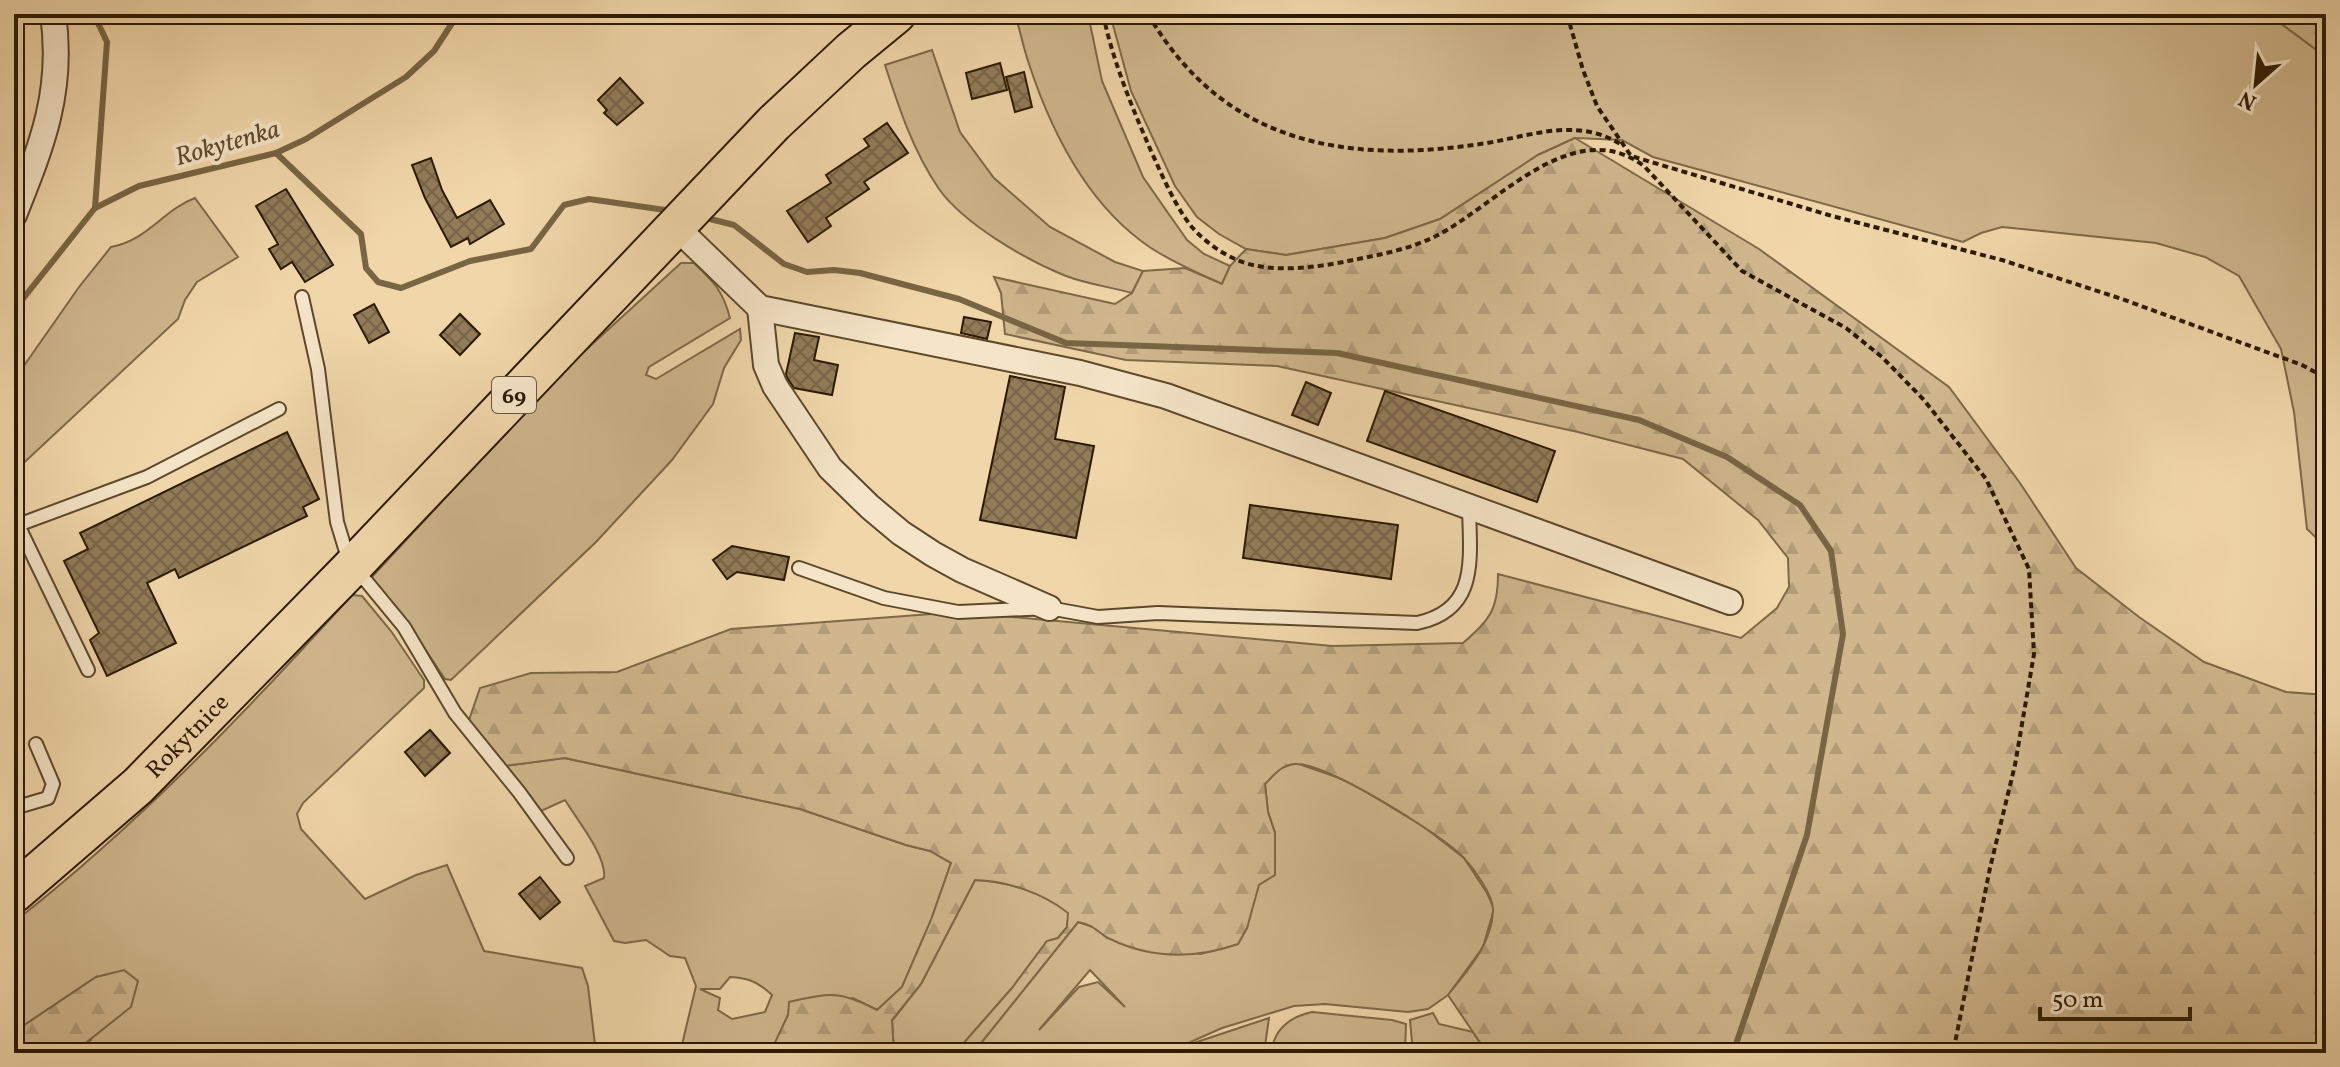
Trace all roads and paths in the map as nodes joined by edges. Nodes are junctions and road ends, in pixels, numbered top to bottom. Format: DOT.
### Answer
graph roads {
  1 [pos="53,14"];
  2 [pos="896,14"];
  3 [pos="1103,14"];
  4 [pos="1148,14"];
  5 [pos="1567,14"];
  6 [pos="1624,146"];
  7 [pos="1631,156"];
  8 [pos="14,215"];
  9 [pos="684,218"];
  10 [pos="302,297"];
  11 [pos="760,308"];
  12 [pos="2326,378"];
  13 [pos="279,409"];
  14 [pos="1469,507"];
  15 [pos="16,524"];
  16 [pos="351,568"];
  17 [pos="799,568"];
  18 [pos="1730,602"];
  19 [pos="1049,608"];
  20 [pos="88,670"];
  21 [pos="36,744"];
  22 [pos="14,808"];
  23 [pos="567,858"];
  24 [pos="14,893"];
  25 [pos="1953,1053"];
  1 -- 8 [label="street"];
  2 -- 9 [label="main road, 69"];
  3 -- 7 [label="path"];
  4 -- 6 [label="path"];
  5 -- 6 [label="path"];
  6 -- 7 [label="path"];
  7 -- 12 [label="path"];
  7 -- 25 [label="path"];
  9 -- 11 [label="street"];
  9 -- 16 [label="main road, 69"];
  10 -- 16 [label="lane"];
  11 -- 14 [label="street"];
  11 -- 19 [label="street"];
  13 -- 15 [label="lane"];
  14 -- 18 [label="street"];
  14 -- 19 [label="lane"];
  15 -- 20 [label="lane"];
  16 -- 23 [label="lane"];
  16 -- 24 [label="main road, Rokytnice / 69"];
  17 -- 19 [label="lane"];
  21 -- 22 [label="lane"];
}
